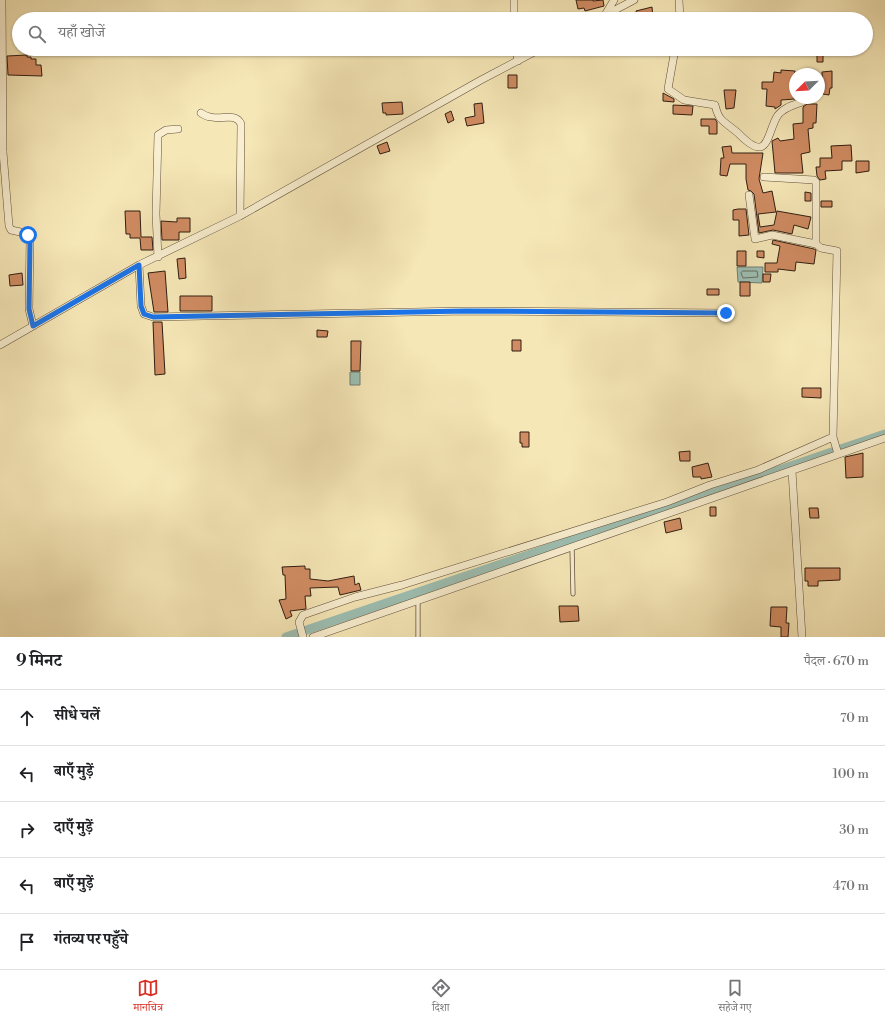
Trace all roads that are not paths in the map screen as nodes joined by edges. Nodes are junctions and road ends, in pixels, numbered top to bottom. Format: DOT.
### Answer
graph roads {
  1 [pos="2,0"];
  2 [pos="514,0"];
  3 [pos="614,0"];
  4 [pos="634,0"];
  5 [pos="679,0"];
  6 [pos="514,12"];
  7 [pos="607,12"];
  8 [pos="611,12"];
  9 [pos="680,12"];
  10 [pos="517,56"];
  11 [pos="527,56"];
  12 [pos="674,56"];
  13 [pos="518,61"];
  14 [pos="798,104"];
  15 [pos="201,113"];
  16 [pos="178,129"];
  17 [pos="764,178"];
  18 [pos="749,195"];
  19 [pos="240,216"];
  20 [pos="816,244"];
  21 [pos="158,257"];
  22 [pos="139,265"];
  23 [pos="726,313"];
  24 [pos="33,326"];
  25 [pos="0,345"];
  26 [pos="834,438"];
  27 [pos="885,438"];
  28 [pos="838,453"];
  29 [pos="792,471"];
  30 [pos="572,546"];
  31 [pos="573,594"];
  32 [pos="418,600"];
  33 [pos="303,635"];
  34 [pos="313,637"];
  35 [pos="418,637"];
  36 [pos="802,637"];
  1 -- 24 [label="street"];
  2 -- 6 [label="street"];
  3 -- 7 [label="street"];
  4 -- 8 [label="street"];
  5 -- 9 [label="street"];
  10 -- 13 [label="street"];
  11 -- 13 [label="street"];
  12 -- 14 [label="street"];
  13 -- 19 [label="street"];
  15 -- 19 [label="street"];
  16 -- 21 [label="street"];
  17 -- 20 [label="street"];
  18 -- 20 [label="street"];
  19 -- 21 [label="street"];
  20 -- 26 [label="street"];
  21 -- 22 [label="street"];
  22 -- 23 [label="street"];
  22 -- 24 [label="street"];
  24 -- 25 [label="street"];
  26 -- 28 [label="street"];
  26 -- 33 [label="street"];
  27 -- 28 [label="street"];
  28 -- 29 [label="street"];
  29 -- 30 [label="street"];
  29 -- 36 [label="street"];
  30 -- 31 [label="lane"];
  30 -- 32 [label="street"];
  32 -- 34 [label="street"];
  32 -- 35 [label="lane"];
}
